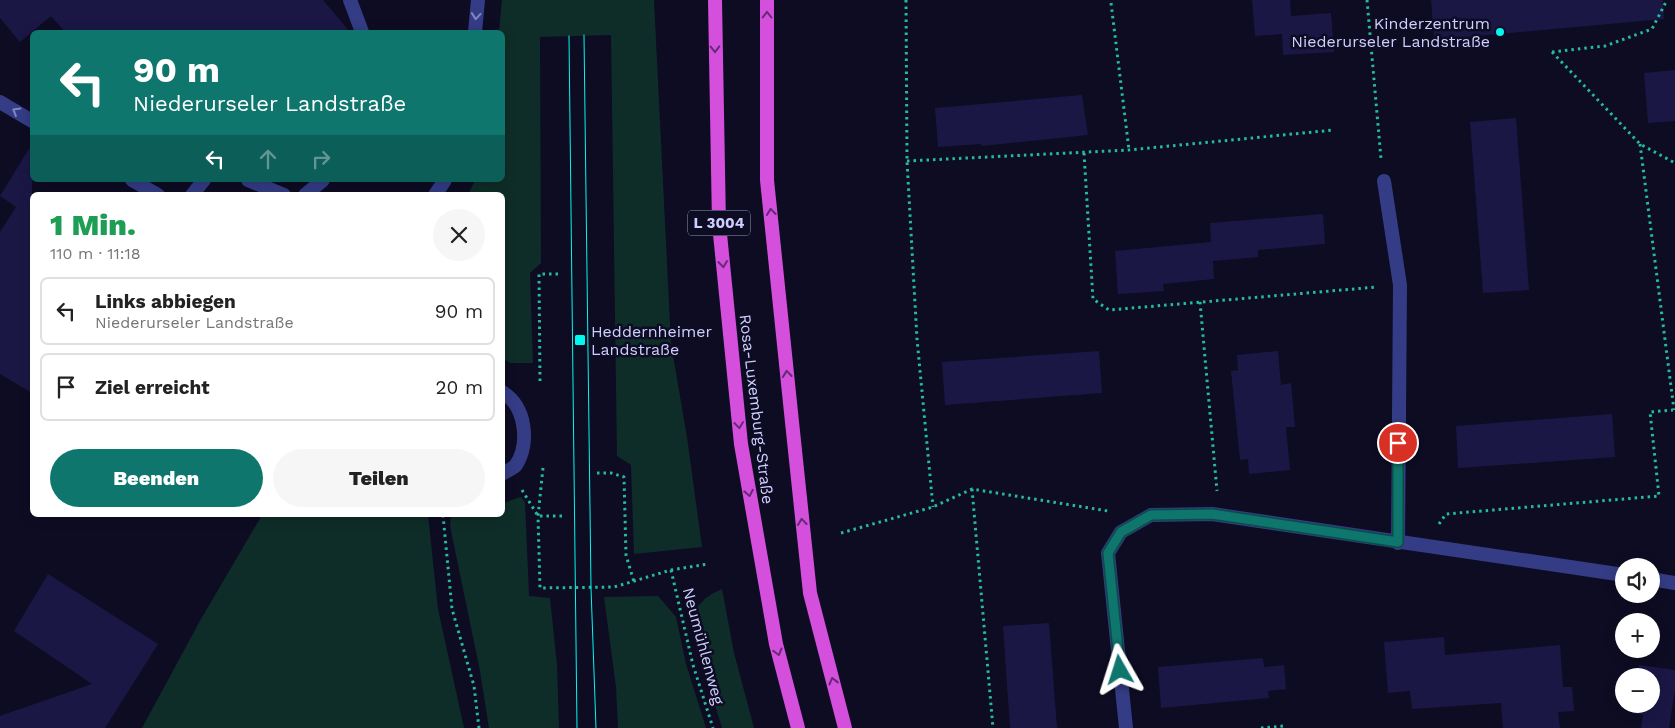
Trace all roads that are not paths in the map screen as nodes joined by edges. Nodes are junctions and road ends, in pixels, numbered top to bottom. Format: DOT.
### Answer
graph roads {
  1 [pos="350,0"];
  2 [pos="478,0"];
  3 [pos="714,0"];
  4 [pos="767,0"];
  5 [pos="361,30"];
  6 [pos="475,30"];
  7 [pos="0,102"];
  8 [pos="30,120"];
  9 [pos="1384,181"];
  10 [pos="135,182"];
  11 [pos="202,182"];
  12 [pos="253,182"];
  13 [pos="320,182"];
  14 [pos="153,192"];
  15 [pos="194,192"];
  16 [pos="277,192"];
  17 [pos="308,192"];
  18 [pos="505,394"];
  19 [pos="505,472"];
  20 [pos="1398,542"];
  21 [pos="1615,574"];
  22 [pos="1660,580"];
  23 [pos="1675,582"];
  24 [pos="798,728"];
  25 [pos="845,728"];
  26 [pos="1126,728"];
  1 -- 5 [label="street"];
  2 -- 6 [label="street, one-way"];
  3 -- 24 [label="highway, Rosa-Luxemburg-Straße / L 3004, one-way"];
  25 -- 4 [label="highway, Rosa-Luxemburg-Straße / L 3004, one-way"];
  8 -- 7 [label="street, one-way"];
  9 -- 20 [label="street"];
  10 -- 14 [label="street"];
  11 -- 15 [label="street"];
  12 -- 16 [label="street"];
  13 -- 17 [label="street"];
  18 -- 19 [label="street"];
  20 -- 21 [label="street"];
  20 -- 26 [label="street"];
  22 -- 23 [label="street"];
}
